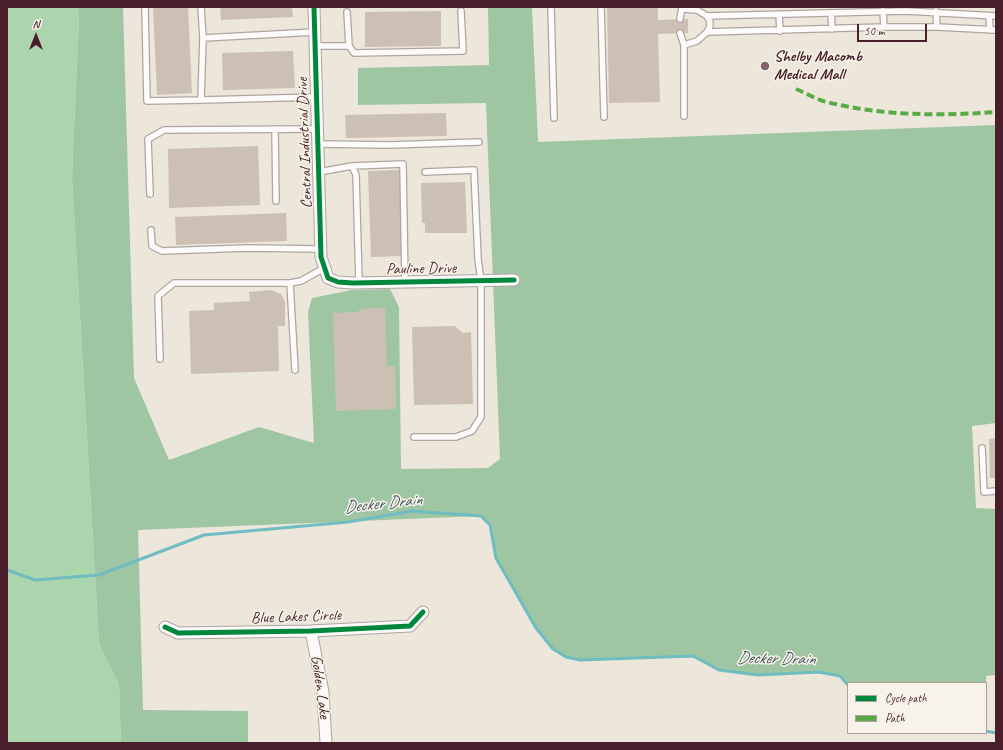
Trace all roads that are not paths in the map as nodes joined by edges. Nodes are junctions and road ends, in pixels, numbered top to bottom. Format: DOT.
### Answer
graph roads {
  1 [pos="145,7"];
  2 [pos="201,7"];
  3 [pos="314,7"];
  4 [pos="551,7"];
  5 [pos="601,7"];
  6 [pos="682,8"];
  7 [pos="348,12"];
  8 [pos="461,12"];
  9 [pos="883,12"];
  10 [pos="936,12"];
  11 [pos="831,13"];
  12 [pos="779,14"];
  13 [pos="707,16"];
  14 [pos="989,16"];
  15 [pos="996,16"];
  16 [pos="680,19"];
  17 [pos="884,27"];
  18 [pos="937,27"];
  19 [pos="832,29"];
  20 [pos="780,30"];
  21 [pos="993,30"];
  22 [pos="315,32"];
  23 [pos="707,32"];
  24 [pos="680,33"];
  25 [pos="203,38"];
  26 [pos="684,45"];
  27 [pos="315,46"];
  28 [pos="348,46"];
  29 [pos="317,97"];
  30 [pos="201,100"];
  31 [pos="684,116"];
  32 [pos="604,117"];
  33 [pos="554,118"];
  34 [pos="275,129"];
  35 [pos="318,129"];
  36 [pos="479,142"];
  37 [pos="318,144"];
  38 [pos="352,166"];
  39 [pos="319,172"];
  40 [pos="425,172"];
  41 [pos="150,194"];
  42 [pos="276,201"];
  43 [pos="151,230"];
  44 [pos="321,249"];
  45 [pos="326,273"];
  46 [pos="514,280"];
  47 [pos="481,281"];
  48 [pos="405,282"];
  49 [pos="290,283"];
  50 [pos="359,283"];
  51 [pos="160,360"];
  52 [pos="295,370"];
  53 [pos="414,437"];
  54 [pos="982,448"];
  55 [pos="996,491"];
  56 [pos="422,612"];
  57 [pos="165,627"];
  58 [pos="311,631"];
  59 [pos="326,743"];
  1 -- 30 [label="lane"];
  2 -- 25 [label="lane"];
  3 -- 22 [label="street, Central Industrial Drive"];
  4 -- 33 [label="lane"];
  5 -- 32 [label="lane"];
  6 -- 13 [label="lane"];
  6 -- 16 [label="lane"];
  7 -- 28 [label="lane"];
  8 -- 28 [label="lane"];
  9 -- 10 [label="lane"];
  9 -- 11 [label="lane"];
  9 -- 17 [label="lane"];
  10 -- 14 [label="lane"];
  10 -- 18 [label="lane"];
  11 -- 12 [label="lane"];
  11 -- 19 [label="lane"];
  12 -- 13 [label="lane"];
  12 -- 20 [label="lane"];
  13 -- 23 [label="lane"];
  14 -- 15 [label="lane"];
  14 -- 21 [label="lane"];
  17 -- 18 [label="lane"];
  17 -- 19 [label="lane"];
  18 -- 21 [label="lane"];
  19 -- 20 [label="lane"];
  20 -- 23 [label="lane"];
  22 -- 25 [label="lane"];
  22 -- 27 [label="street, Central Industrial Drive"];
  23 -- 26 [label="lane"];
  24 -- 26 [label="lane"];
  25 -- 30 [label="lane"];
  26 -- 31 [label="lane"];
  27 -- 28 [label="lane"];
  27 -- 29 [label="street, Central Industrial Drive"];
  29 -- 30 [label="lane"];
  29 -- 35 [label="street, Central Industrial Drive"];
  34 -- 35 [label="lane"];
  34 -- 41 [label="lane"];
  34 -- 42 [label="lane"];
  35 -- 37 [label="street, Central Industrial Drive"];
  36 -- 37 [label="lane"];
  37 -- 39 [label="street, Central Industrial Drive"];
  38 -- 39 [label="lane"];
  38 -- 48 [label="lane"];
  38 -- 50 [label="lane"];
  39 -- 44 [label="street, Central Industrial Drive"];
  40 -- 47 [label="lane"];
  43 -- 44 [label="lane"];
  44 -- 45 [label="street, Central Industrial Drive"];
  45 -- 49 [label="lane"];
  45 -- 50 [label="street, Pauline Drive"];
  46 -- 47 [label="street, Pauline Drive"];
  47 -- 48 [label="street, Pauline Drive"];
  47 -- 53 [label="lane"];
  48 -- 50 [label="street, Pauline Drive"];
  49 -- 51 [label="lane"];
  49 -- 52 [label="lane"];
  54 -- 55 [label="lane"];
  56 -- 58 [label="street, Blue Lakes Circle"];
  57 -- 58 [label="street, Blue Lakes Circle"];
  58 -- 59 [label="street, Golden Lake"];
}
